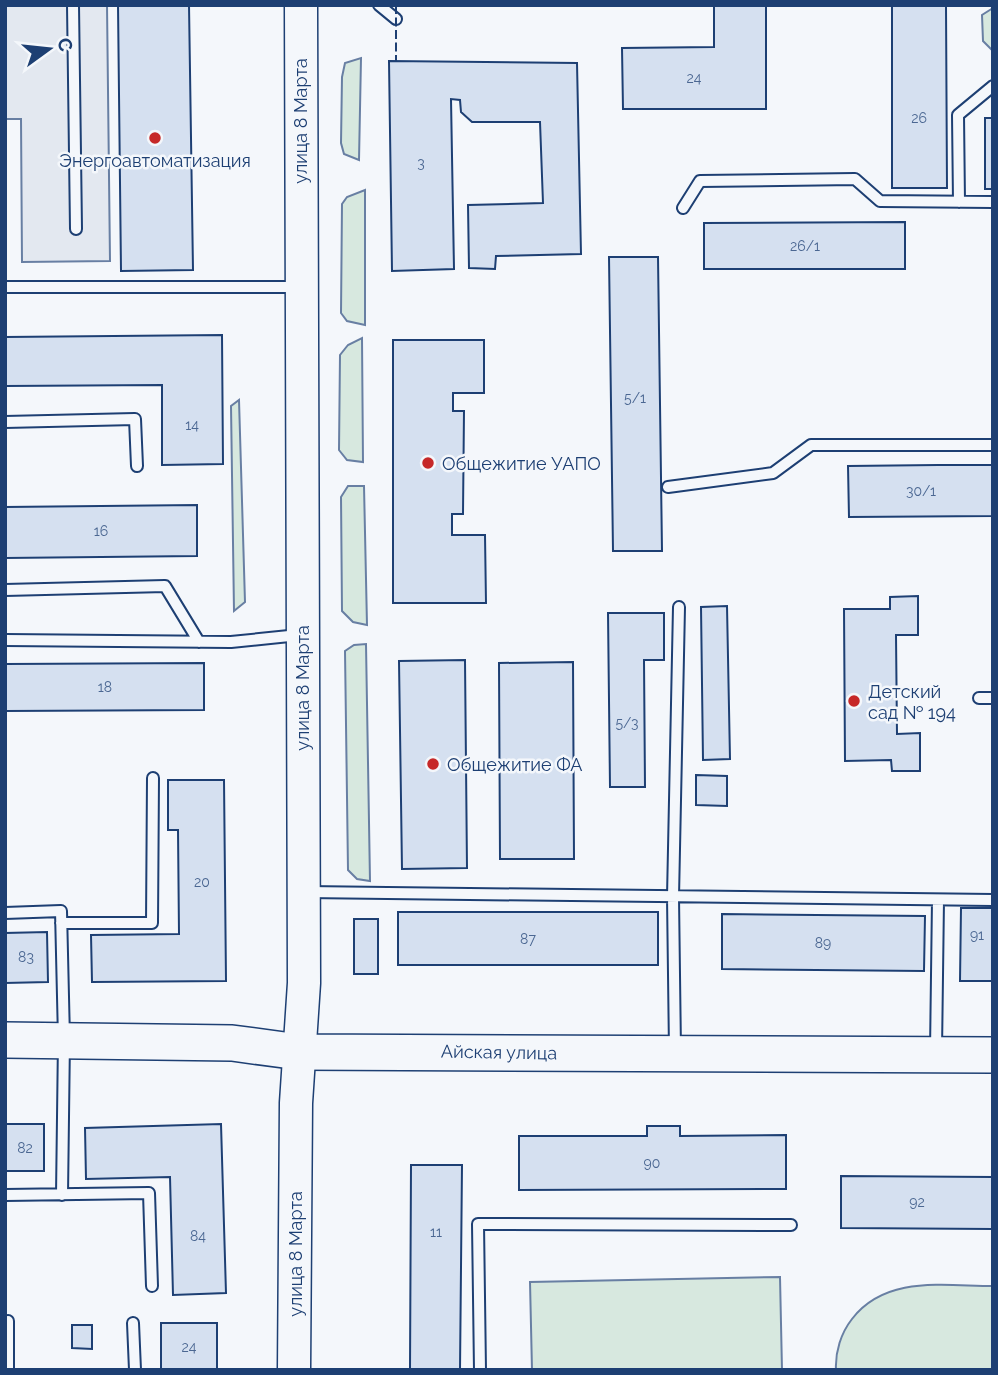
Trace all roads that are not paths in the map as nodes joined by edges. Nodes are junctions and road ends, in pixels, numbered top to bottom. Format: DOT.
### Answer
graph roads {
  1 [pos="73,5"];
  2 [pos="300,5"];
  3 [pos="379,5"];
  4 [pos="396,19"];
  5 [pos="993,86"];
  6 [pos="959,202"];
  7 [pos="993,202"];
  8 [pos="683,208"];
  9 [pos="76,229"];
  10 [pos="5,287"];
  11 [pos="300,287"];
  12 [pos="5,422"];
  13 [pos="993,445"];
  14 [pos="137,466"];
  15 [pos="668,487"];
  16 [pos="5,590"];
  17 [pos="679,607"];
  18 [pos="302,634"];
  19 [pos="5,640"];
  20 [pos="199,642"];
  21 [pos="979,698"];
  22 [pos="993,698"];
  23 [pos="153,778"];
  24 [pos="303,892"];
  25 [pos="673,897"];
  26 [pos="938,900"];
  27 [pos="993,900"];
  28 [pos="5,914"];
  29 [pos="61,923"];
  30 [pos="64,1039"];
  31 [pos="5,1040"];
  32 [pos="299,1052"];
  33 [pos="675,1054"];
  34 [pos="993,1055"];
  35 [pos="936,1056"];
  36 [pos="5,1195"];
  37 [pos="62,1195"];
  38 [pos="791,1225"];
  39 [pos="152,1286"];
  40 [pos="8,1321"];
  41 [pos="133,1322"];
  42 [pos="8,1370"];
  43 [pos="135,1370"];
  44 [pos="294,1370"];
  45 [pos="480,1370"];
  1 -- 9 [label="lane"];
  2 -- 11 [label="main road, улица 8 Марта"];
  3 -- 4 [label="lane"];
  5 -- 6 [label="lane"];
  6 -- 7 [label="lane"];
  6 -- 8 [label="lane"];
  10 -- 11 [label="lane"];
  11 -- 18 [label="main road, улица 8 Марта"];
  12 -- 14 [label="lane"];
  13 -- 15 [label="lane"];
  16 -- 20 [label="lane"];
  17 -- 25 [label="lane"];
  18 -- 20 [label="lane"];
  18 -- 24 [label="main road, улица 8 Марта"];
  19 -- 20 [label="lane"];
  21 -- 22 [label="lane"];
  23 -- 29 [label="lane"];
  24 -- 25 [label="lane"];
  24 -- 32 [label="main road, улица 8 Марта"];
  25 -- 26 [label="lane"];
  25 -- 33 [label="lane"];
  26 -- 27 [label="lane"];
  26 -- 35 [label="lane"];
  28 -- 29 [label="lane"];
  29 -- 30 [label="lane"];
  30 -- 31 [label="main road, Айская улица"];
  30 -- 32 [label="main road, Айская улица"];
  30 -- 37 [label="lane"];
  32 -- 33 [label="main road, Айская улица"];
  32 -- 44 [label="main road, улица 8 Марта"];
  33 -- 35 [label="main road, Айская улица"];
  34 -- 35 [label="main road, Айская улица"];
  36 -- 37 [label="lane"];
  37 -- 39 [label="lane"];
  38 -- 45 [label="lane"];
  40 -- 42 [label="lane"];
  41 -- 43 [label="lane"];
}
